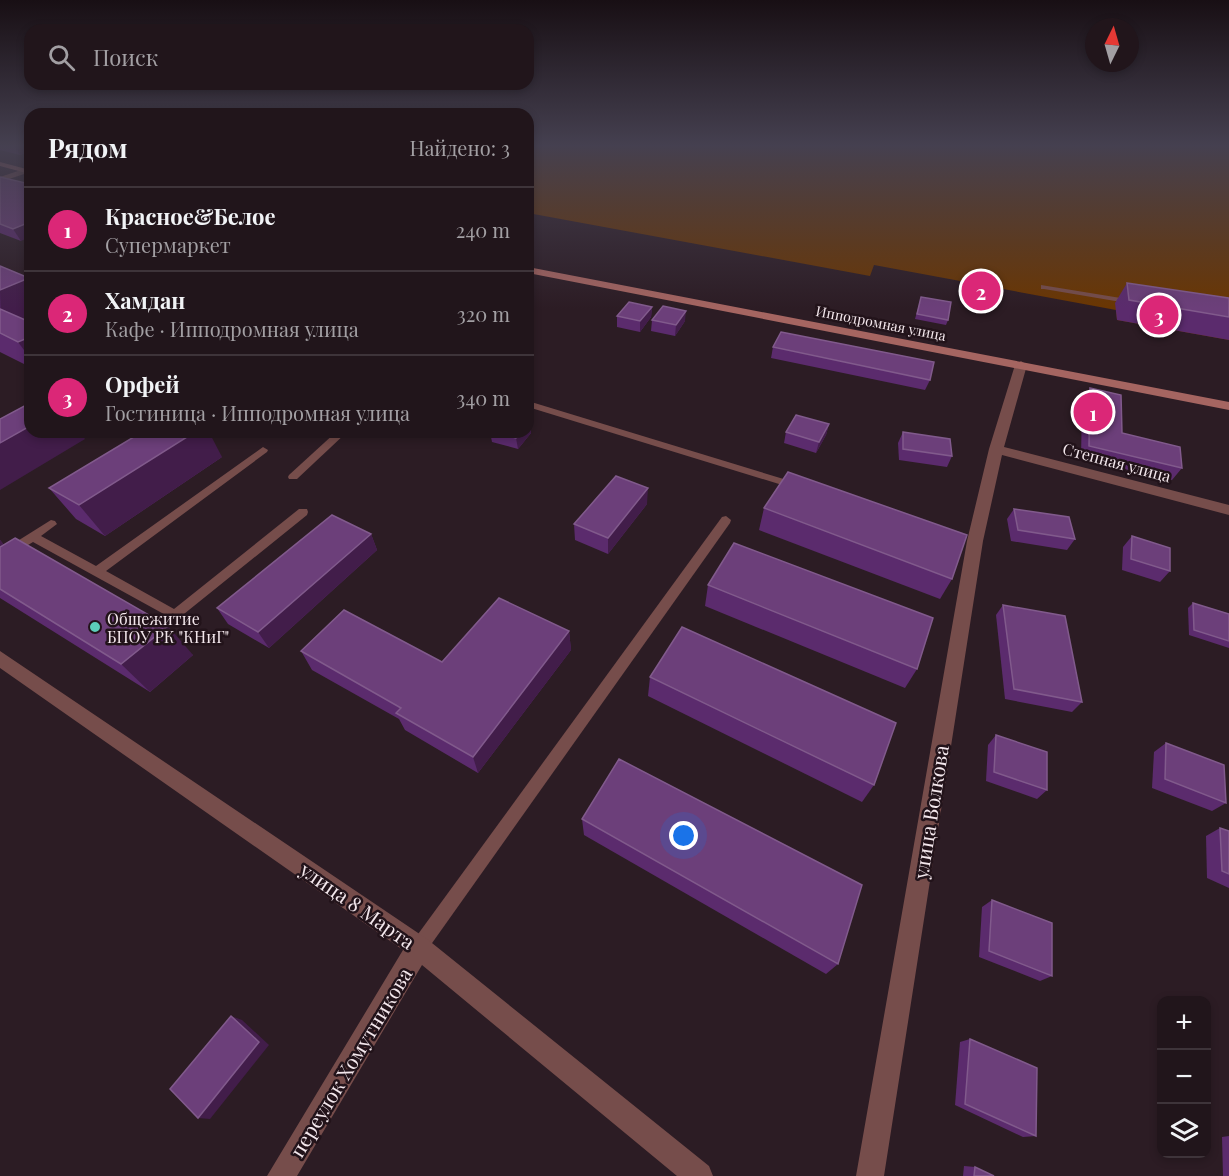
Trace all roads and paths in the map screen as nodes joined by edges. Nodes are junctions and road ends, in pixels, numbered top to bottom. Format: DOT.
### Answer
graph roads {
  1 [pos="534,271"];
  2 [pos="1044,286"];
  3 [pos="1148,304"];
  4 [pos="1021,365"];
  5 [pos="534,406"];
  6 [pos="1229,406"];
  7 [pos="335,438"];
  8 [pos="996,449"];
  9 [pos="263,450"];
  10 [pos="293,477"];
  11 [pos="803,488"];
  12 [pos="1229,510"];
  13 [pos="303,512"];
  14 [pos="726,520"];
  15 [pos="51,524"];
  16 [pos="32,536"];
  17 [pos="0,558"];
  18 [pos="97,572"];
  19 [pos="0,658"];
  20 [pos="419,947"];
  21 [pos="281,1176"];
  22 [pos="699,1176"];
  23 [pos="870,1176"];
  1 -- 4 [label="main road, Ипподромная улица"];
  2 -- 3 [label="lane"];
  4 -- 6 [label="main road, Ипподромная улица"];
  4 -- 8 [label="street, улица Волкова"];
  5 -- 11 [label="lane"];
  7 -- 10 [label="lane"];
  8 -- 12 [label="street, Степная улица"];
  8 -- 23 [label="street, улица Волкова"];
  9 -- 18 [label="lane"];
  13 -- 18 [label="lane"];
  14 -- 20 [label="lane"];
  15 -- 16 [label="lane"];
  16 -- 17 [label="lane"];
  16 -- 18 [label="lane"];
  19 -- 20 [label="street, улица 8 Марта"];
  20 -- 21 [label="street, переулок Хомутникова"];
  20 -- 22 [label="street, улица 8 Марта"];
}
